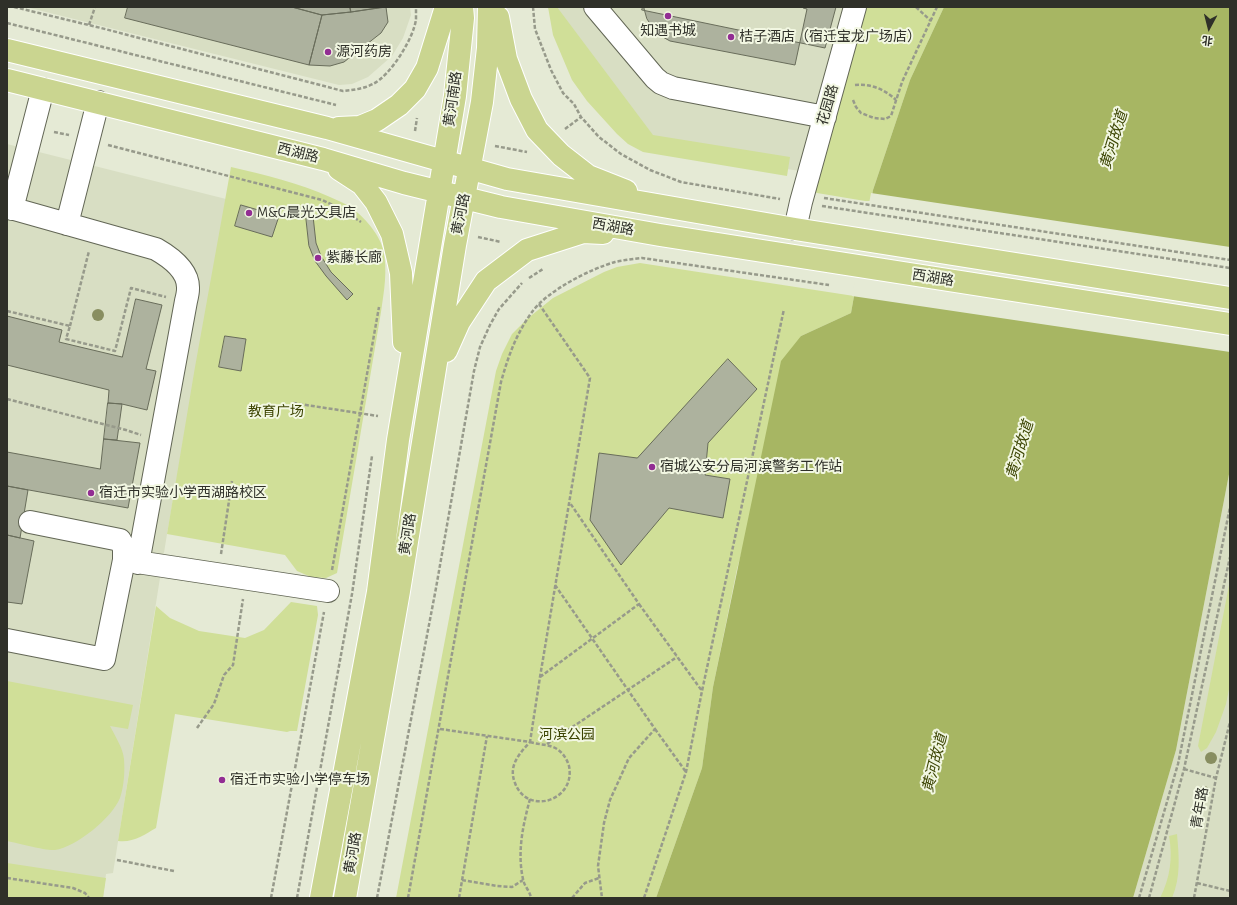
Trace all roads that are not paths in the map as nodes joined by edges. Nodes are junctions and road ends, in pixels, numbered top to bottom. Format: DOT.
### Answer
graph roads {
  1 [pos="446,7"];
  2 [pos="462,7"];
  3 [pos="489,7"];
  4 [pos="496,7"];
  5 [pos="595,7"];
  6 [pos="855,7"];
  7 [pos="7,50"];
  8 [pos="7,80"];
  9 [pos="43,89"];
  10 [pos="98,102"];
  11 [pos="825,117"];
  12 [pos="327,128"];
  13 [pos="323,159"];
  14 [pos="444,162"];
  15 [pos="470,170"];
  16 [pos="439,191"];
  17 [pos="464,198"];
  18 [pos="668,207"];
  19 [pos="10,208"];
  20 [pos="67,224"];
  21 [pos="795,230"];
  22 [pos="660,235"];
  23 [pos="1230,298"];
  24 [pos="1230,324"];
  25 [pos="398,440"];
  26 [pos="423,440"];
  27 [pos="30,522"];
  28 [pos="131,562"];
  29 [pos="328,591"];
  30 [pos="7,640"];
  31 [pos="321,898"];
  32 [pos="345,898"];
  1 -- 12 [label="main road"];
  2 -- 14 [label="main road, 黄河南路"];
  3 -- 15 [label="main road, 黄河南路"];
  4 -- 18 [label="main road"];
  5 -- 11 [label="street"];
  6 -- 11 [label="street, 花园路"];
  7 -- 12 [label="main road"];
  8 -- 9 [label="main road, 西湖路"];
  9 -- 10 [label="main road, 西湖路"];
  9 -- 19 [label="street"];
  10 -- 13 [label="main road, 西湖路"];
  10 -- 20 [label="street"];
  11 -- 21 [label="street, 花园路"];
  12 -- 14 [label="main road"];
  13 -- 16 [label="main road, 西湖路"];
  13 -- 25 [label="main road"];
  14 -- 15 [label="main road"];
  14 -- 16 [label="main road, 黄河南路"];
  15 -- 17 [label="main road, 黄河路"];
  15 -- 18 [label="main road"];
  16 -- 17 [label="main road, 西湖路"];
  16 -- 25 [label="main road, 黄河路"];
  17 -- 22 [label="main road, 西湖路"];
  17 -- 26 [label="main road, 黄河路"];
  18 -- 21 [label="main road, 西湖路"];
  19 -- 20 [label="street"];
  20 -- 28 [label="street"];
  21 -- 23 [label="main road, 西湖路"];
  22 -- 24 [label="main road, 西湖路"];
  22 -- 26 [label="main road"];
  25 -- 31 [label="main road, 黄河路"];
  26 -- 32 [label="main road, 黄河路"];
  27 -- 28 [label="street"];
  28 -- 29 [label="street"];
  28 -- 30 [label="street"];
}
